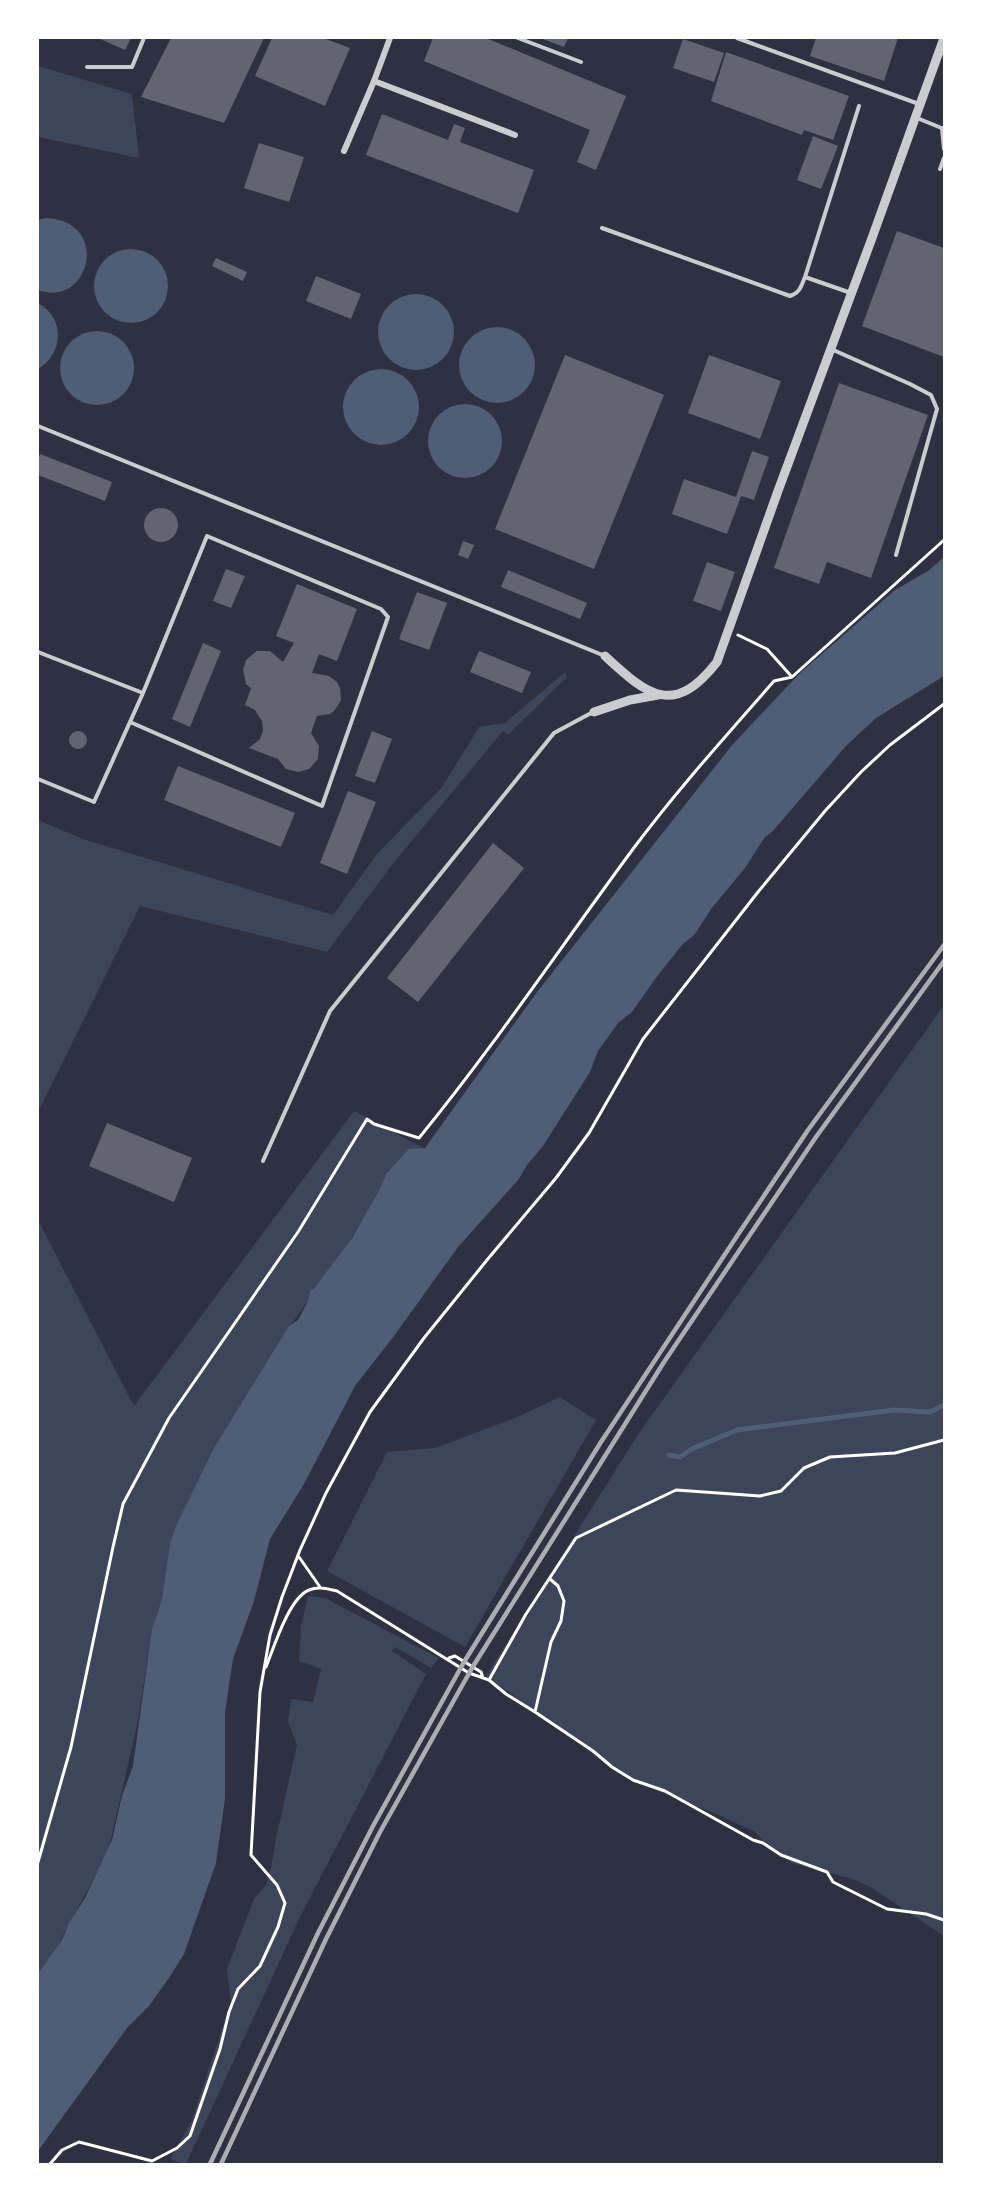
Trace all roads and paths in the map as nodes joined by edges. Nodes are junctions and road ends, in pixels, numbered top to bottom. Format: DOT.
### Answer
graph roads {
  1 [pos="144,38"];
  2 [pos="390,38"];
  3 [pos="518,38"];
  4 [pos="737,38"];
  5 [pos="944,38"];
  6 [pos="581,62"];
  7 [pos="87,68"];
  8 [pos="374,81"];
  9 [pos="921,104"];
  10 [pos="859,106"];
  11 [pos="916,117"];
  12 [pos="943,128"];
  13 [pos="515,135"];
  14 [pos="945,149"];
  15 [pos="344,151"];
  16 [pos="945,158"];
  17 [pos="940,169"];
  18 [pos="602,228"];
  19 [pos="805,277"];
  20 [pos="852,293"];
  21 [pos="831,349"];
  22 [pos="38,426"];
  23 [pos="945,540"];
  24 [pos="896,555"];
  25 [pos="729,631"];
  26 [pos="38,652"];
  27 [pos="605,656"];
  28 [pos="792,677"];
  29 [pos="143,693"];
  30 [pos="658,695"];
  31 [pos="945,704"];
  32 [pos="594,712"];
  33 [pos="130,722"];
  34 [pos="38,779"];
  35 [pos="263,1161"];
  36 [pos="945,1440"];
  37 [pos="300,1550"];
  38 [pos="550,1579"];
  39 [pos="320,1587"];
  40 [pos="489,1680"];
  41 [pos="260,1692"];
  42 [pos="536,1712"];
  43 [pos="38,1862"];
  44 [pos="945,1920"];
  45 [pos="50,2164"];
  1 -- 7 [label="lane"];
  2 -- 8 [label="street"];
  3 -- 6 [label="lane"];
  4 -- 9 [label="lane"];
  5 -- 9 [label="street"];
  8 -- 13 [label="street"];
  8 -- 15 [label="street"];
  9 -- 11 [label="street"];
  10 -- 19 [label="lane"];
  11 -- 12 [label="lane"];
  11 -- 20 [label="street"];
  12 -- 14 [label="lane"];
  16 -- 17 [label="lane"];
  18 -- 19 [label="lane"];
  19 -- 20 [label="lane"];
  20 -- 21 [label="street"];
  21 -- 24 [label="lane"];
  21 -- 25 [label="street"];
  22 -- 27 [label="lane"];
  23 -- 28 [label="path"];
  25 -- 28 [label="path"];
  25 -- 30 [label="street"];
  26 -- 29 [label="lane"];
  27 -- 30 [label="street"];
  28 -- 43 [label="path"];
  29 -- 33 [label="lane"];
  29 -- 33 [label="lane"];
  30 -- 32 [label="street"];
  31 -- 37 [label="path"];
  32 -- 35 [label="lane"];
  33 -- 34 [label="lane"];
  36 -- 38 [label="path"];
  37 -- 39 [label="path"];
  37 -- 41 [label="path"];
  38 -- 40 [label="path"];
  38 -- 42 [label="path"];
  39 -- 40 [label="path"];
  39 -- 41 [label="path"];
  40 -- 42 [label="path"];
  41 -- 45 [label="path"];
  42 -- 44 [label="path"];
}
